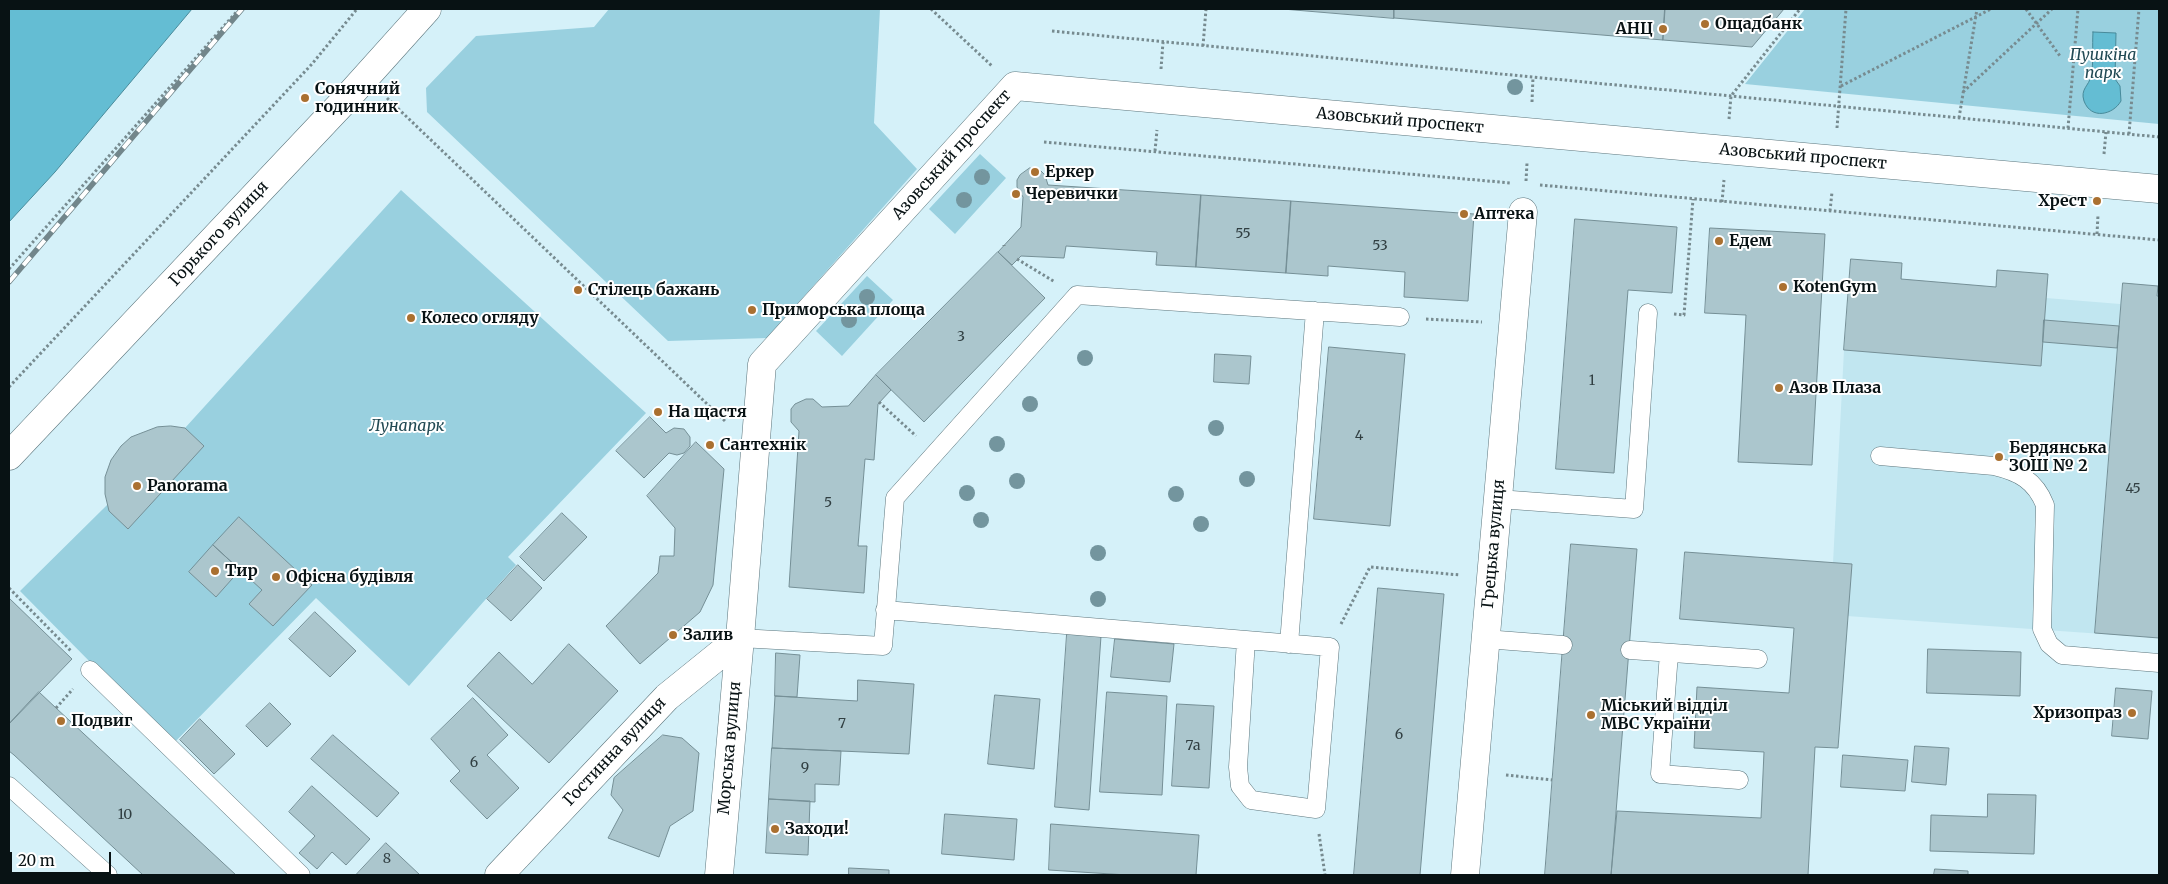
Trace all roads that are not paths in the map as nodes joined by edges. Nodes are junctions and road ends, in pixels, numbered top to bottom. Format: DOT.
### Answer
graph roads {
  1 [pos="427,9"];
  2 [pos="2159,189"];
  3 [pos="1523,212"];
  4 [pos="1315,311"];
  5 [pos="1648,313"];
  6 [pos="1400,317"];
  7 [pos="762,364"];
  8 [pos="9,456"];
  9 [pos="1880,456"];
  10 [pos="1498,499"];
  11 [pos="885,610"];
  12 [pos="740,629"];
  13 [pos="1485,639"];
  14 [pos="1246,640"];
  15 [pos="1289,644"];
  16 [pos="1563,645"];
  17 [pos="1630,650"];
  18 [pos="1669,653"];
  19 [pos="1758,659"];
  20 [pos="2159,664"];
  21 [pos="90,670"];
  22 [pos="1739,780"];
  23 [pos="9,786"];
  24 [pos="108,875"];
  25 [pos="301,875"];
  26 [pos="499,875"];
  27 [pos="719,875"];
  28 [pos="1465,875"];
  1 -- 8 [label="street, Горького вулиця"];
  2 -- 7 [label="street, Азовський проспект"];
  3 -- 10 [label="street, Грецька вулиця"];
  4 -- 6 [label="lane"];
  4 -- 11 [label="lane"];
  4 -- 15 [label="lane"];
  5 -- 10 [label="lane"];
  7 -- 12 [label="street, Морська вулиця"];
  9 -- 20 [label="lane"];
  10 -- 13 [label="street, Грецька вулиця"];
  11 -- 12 [label="lane"];
  11 -- 14 [label="lane"];
  12 -- 26 [label="street, Гостинна вулиця"];
  12 -- 27 [label="street, Морська вулиця"];
  13 -- 16 [label="lane"];
  13 -- 28 [label="street, Грецька вулиця"];
  14 -- 15 [label="lane"];
  14 -- 15 [label="lane"];
  17 -- 18 [label="lane"];
  18 -- 19 [label="lane"];
  18 -- 22 [label="lane"];
  21 -- 25 [label="lane"];
  23 -- 24 [label="lane"];
}
